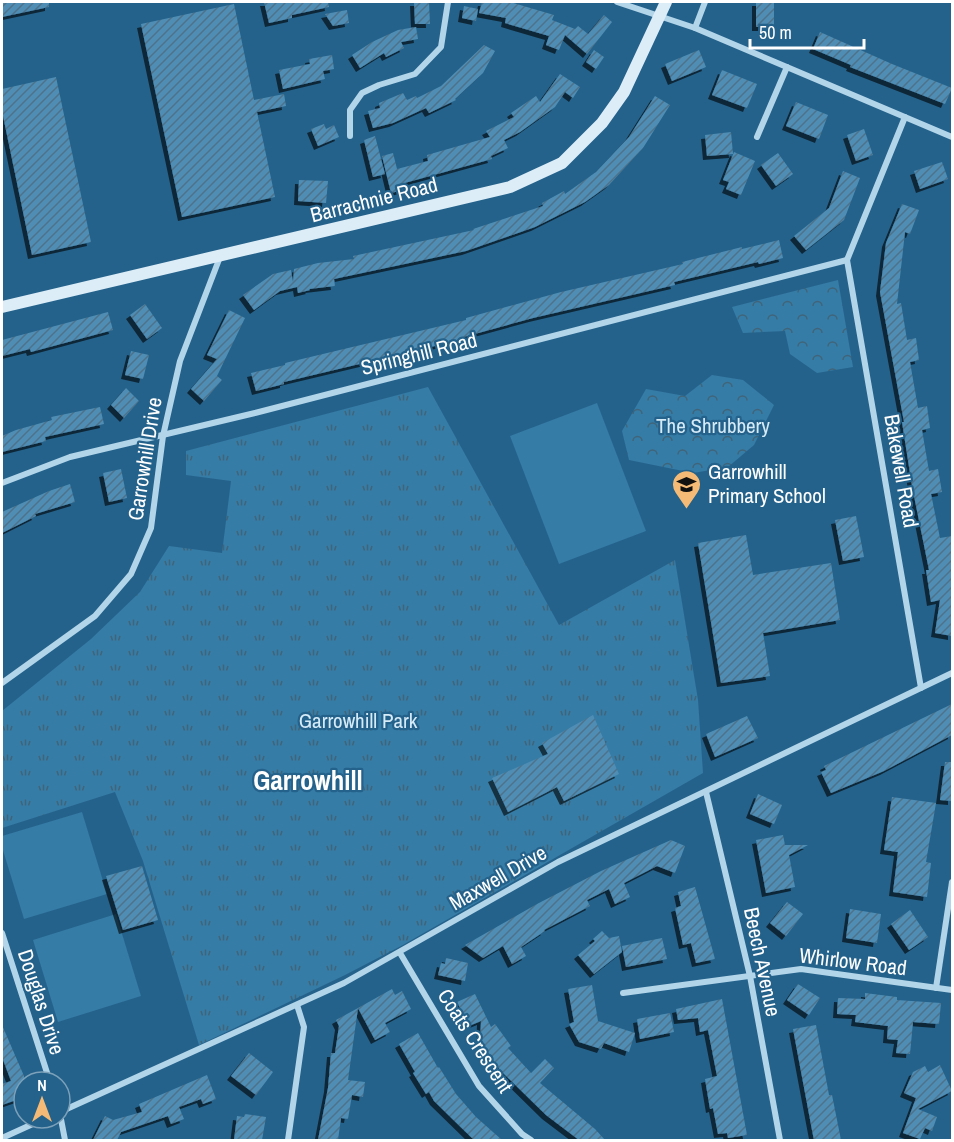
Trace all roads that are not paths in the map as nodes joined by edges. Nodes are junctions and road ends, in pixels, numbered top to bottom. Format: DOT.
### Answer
graph roads {
  1 [pos="448,2"];
  2 [pos="617,2"];
  3 [pos="666,2"];
  4 [pos="705,2"];
  5 [pos="660,16"];
  6 [pos="694,28"];
  7 [pos="787,68"];
  8 [pos="905,117"];
  9 [pos="350,136"];
  10 [pos="757,137"];
  11 [pos="952,137"];
  12 [pos="221,256"];
  13 [pos="847,260"];
  14 [pos="2,307"];
  15 [pos="163,436"];
  16 [pos="2,483"];
  17 [pos="952,673"];
  18 [pos="2,683"];
  19 [pos="921,688"];
  20 [pos="706,792"];
  21 [pos="952,882"];
  22 [pos="2,933"];
  23 [pos="400,953"];
  24 [pos="750,976"];
  25 [pos="936,988"];
  26 [pos="952,990"];
  27 [pos="623,993"];
  28 [pos="297,1005"];
  29 [pos="46,1070"];
  30 [pos="72,1108"];
  31 [pos="20,1130"];
  32 [pos="2,1138"];
  33 [pos="288,1140"];
  34 [pos="531,1140"];
  35 [pos="780,1140"];
  1 -- 9 [label="street"];
  2 -- 5 [label="street"];
  3 -- 5 [label="main road, Barrachnie Road"];
  4 -- 6 [label="street"];
  5 -- 6 [label="street"];
  5 -- 12 [label="main road, Barrachnie Road"];
  6 -- 7 [label="street"];
  7 -- 8 [label="street"];
  7 -- 10 [label="street"];
  8 -- 11 [label="street"];
  8 -- 13 [label="street"];
  12 -- 14 [label="main road, Barrachnie Road"];
  12 -- 15 [label="street, Garrowhill Drive"];
  13 -- 15 [label="street, Springhill Road"];
  13 -- 19 [label="street, Bakewell Road"];
  15 -- 16 [label="street, Springhill Road"];
  15 -- 18 [label="street, Garrowhill Drive"];
  17 -- 19 [label="street, Maxwell Drive"];
  19 -- 20 [label="street, Maxwell Drive"];
  20 -- 23 [label="street, Maxwell Drive"];
  20 -- 24 [label="street, Beech Avenue"];
  21 -- 25 [label="street"];
  22 -- 29 [label="street, Douglas Drive"];
  23 -- 28 [label="street, Maxwell Drive"];
  23 -- 34 [label="street, Coats Crescent"];
  24 -- 25 [label="street, Whirlow Road"];
  24 -- 27 [label="street, Whirlow Road"];
  24 -- 35 [label="street, Beech Avenue"];
  25 -- 26 [label="street, Whirlow Road"];
  28 -- 30 [label="street, Maxwell Drive"];
  28 -- 33 [label="street"];
  31 -- 32 [label="street"];
}
